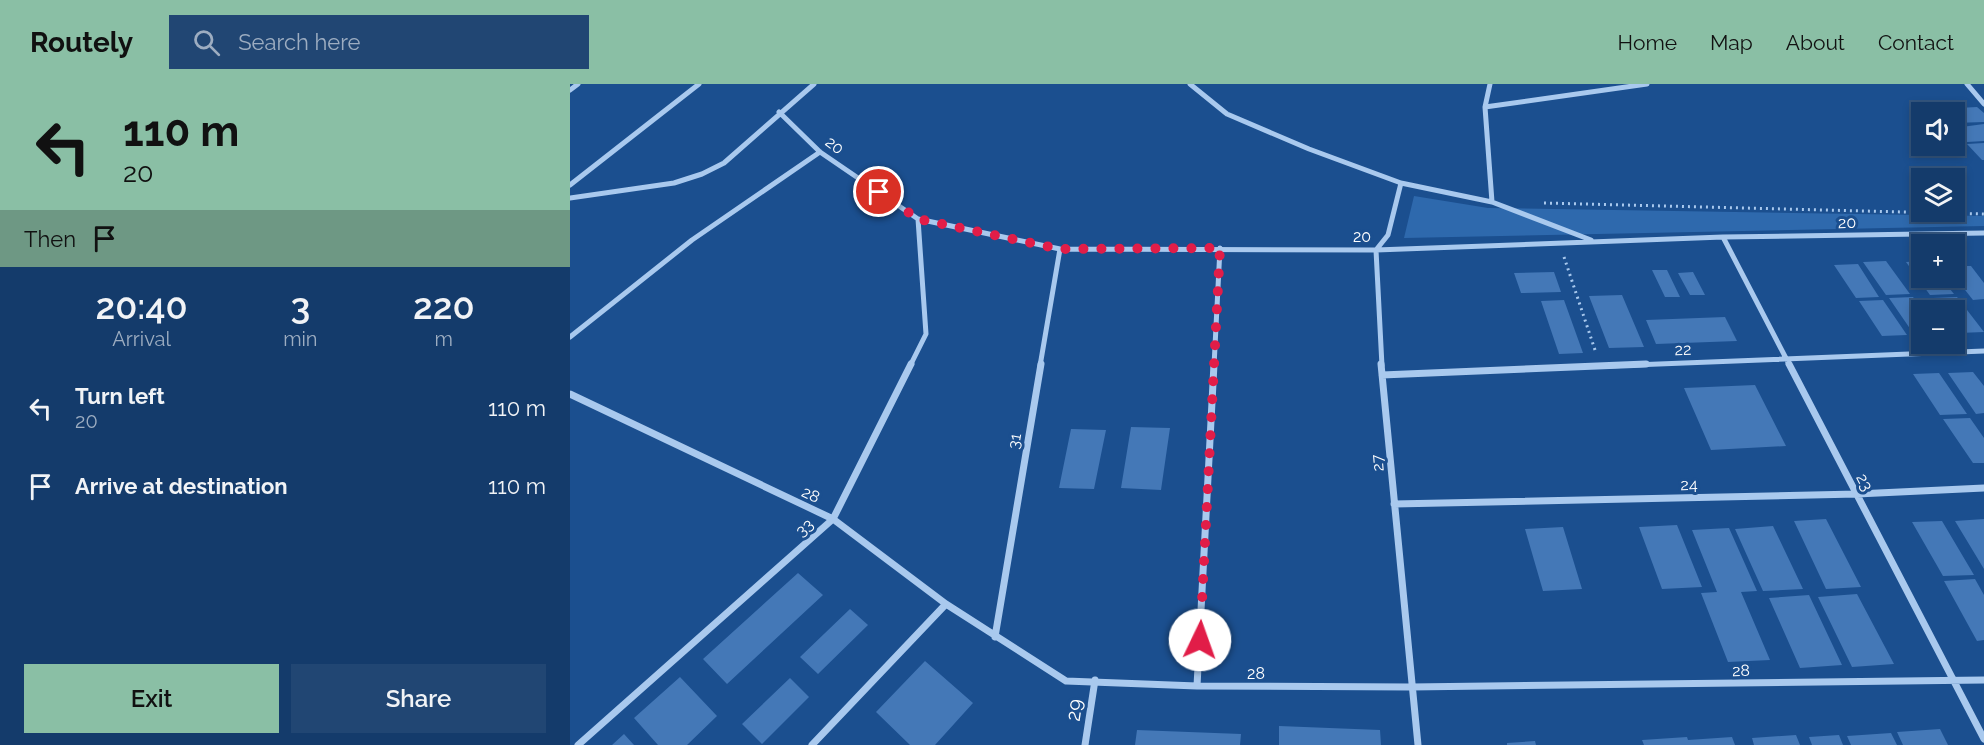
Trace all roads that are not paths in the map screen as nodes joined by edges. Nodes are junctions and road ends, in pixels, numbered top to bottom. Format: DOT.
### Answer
graph roads {
  1 [pos="578,84"];
  2 [pos="699,84"];
  3 [pos="814,84"];
  4 [pos="1190,84"];
  5 [pos="1490,84"];
  6 [pos="1647,84"];
  7 [pos="1967,84"];
  8 [pos="570,90"];
  9 [pos="1984,104"];
  10 [pos="1485,107"];
  11 [pos="779,112"];
  12 [pos="820,152"];
  13 [pos="1401,183"];
  14 [pos="570,185"];
  15 [pos="570,198"];
  16 [pos="1492,202"];
  17 [pos="918,219"];
  18 [pos="1984,233"];
  19 [pos="1723,237"];
  20 [pos="1594,241"];
  21 [pos="1220,248"];
  22 [pos="1060,249"];
  23 [pos="1376,250"];
  24 [pos="570,337"];
  25 [pos="1984,351"];
  26 [pos="1786,358"];
  27 [pos="1382,375"];
  28 [pos="570,394"];
  29 [pos="1984,488"];
  30 [pos="1857,494"];
  31 [pos="1394,504"];
  32 [pos="833,519"];
  33 [pos="946,604"];
  34 [pos="995,637"];
  35 [pos="1095,680"];
  36 [pos="1984,680"];
  37 [pos="1954,682"];
  38 [pos="1197,686"];
  39 [pos="1411,687"];
  40 [pos="1984,739"];
  41 [pos="578,745"];
  42 [pos="812,745"];
  43 [pos="1086,745"];
  44 [pos="1418,745"];
  1 -- 8 [label="street"];
  2 -- 14 [label="street"];
  3 -- 11 [label="street"];
  4 -- 13 [label="street"];
  5 -- 10 [label="street"];
  6 -- 10 [label="street"];
  7 -- 9 [label="street"];
  10 -- 16 [label="street"];
  11 -- 12 [label="street, 20"];
  11 -- 15 [label="street"];
  12 -- 17 [label="street, 20"];
  12 -- 24 [label="street"];
  13 -- 16 [label="street"];
  13 -- 23 [label="street"];
  16 -- 20 [label="street"];
  17 -- 22 [label="street, 20"];
  17 -- 32 [label="street, 33"];
  18 -- 19 [label="street, 20"];
  19 -- 20 [label="street, 20"];
  19 -- 26 [label="street, 23"];
  20 -- 23 [label="street, 20"];
  21 -- 22 [label="street, 20"];
  21 -- 23 [label="street, 20"];
  21 -- 38 [label="street"];
  22 -- 34 [label="street, 31"];
  23 -- 27 [label="street, 27"];
  25 -- 26 [label="street, 22"];
  26 -- 27 [label="street, 22"];
  26 -- 30 [label="street, 23"];
  27 -- 31 [label="street, 27"];
  28 -- 32 [label="street, 28"];
  29 -- 30 [label="street, 24"];
  30 -- 31 [label="street, 24"];
  30 -- 37 [label="street, 23"];
  31 -- 39 [label="street, 27"];
  32 -- 33 [label="street, 28"];
  32 -- 41 [label="street, 33"];
  33 -- 34 [label="street, 28"];
  33 -- 42 [label="street"];
  34 -- 35 [label="street, 28"];
  35 -- 38 [label="street, 28"];
  35 -- 43 [label="street, 29"];
  36 -- 37 [label="street, 28"];
  37 -- 39 [label="street, 28"];
  37 -- 40 [label="street, 23"];
  38 -- 39 [label="street, 28"];
  39 -- 44 [label="street, 27"];
}
